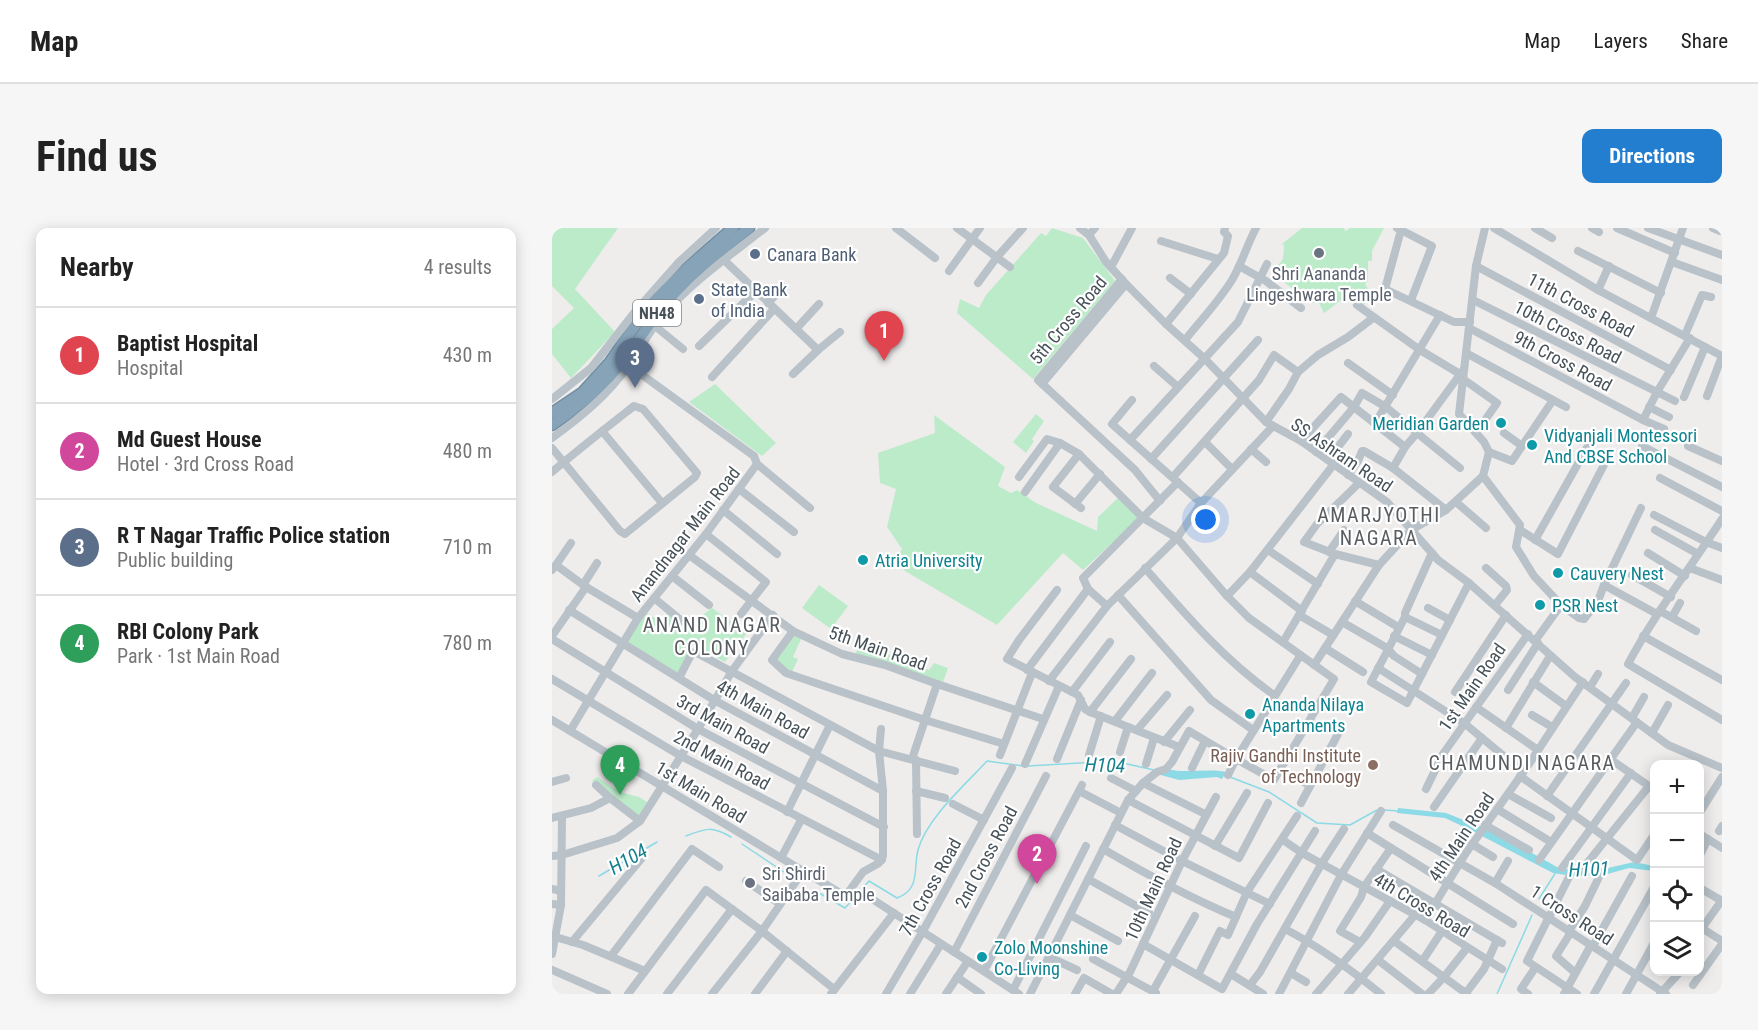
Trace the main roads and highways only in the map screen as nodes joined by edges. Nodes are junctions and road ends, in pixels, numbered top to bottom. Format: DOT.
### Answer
graph roads {
  1 [pos="733,228"];
  2 [pos="749,228"];
  3 [pos="573,404"];
  4 [pos="552,413"];
  5 [pos="552,425"];
  1 -- 3 [label="highway, NH48"];
  2 -- 3 [label="highway, NH48"];
  3 -- 4 [label="highway, NH48"];
  3 -- 5 [label="highway, NH48"];
}
